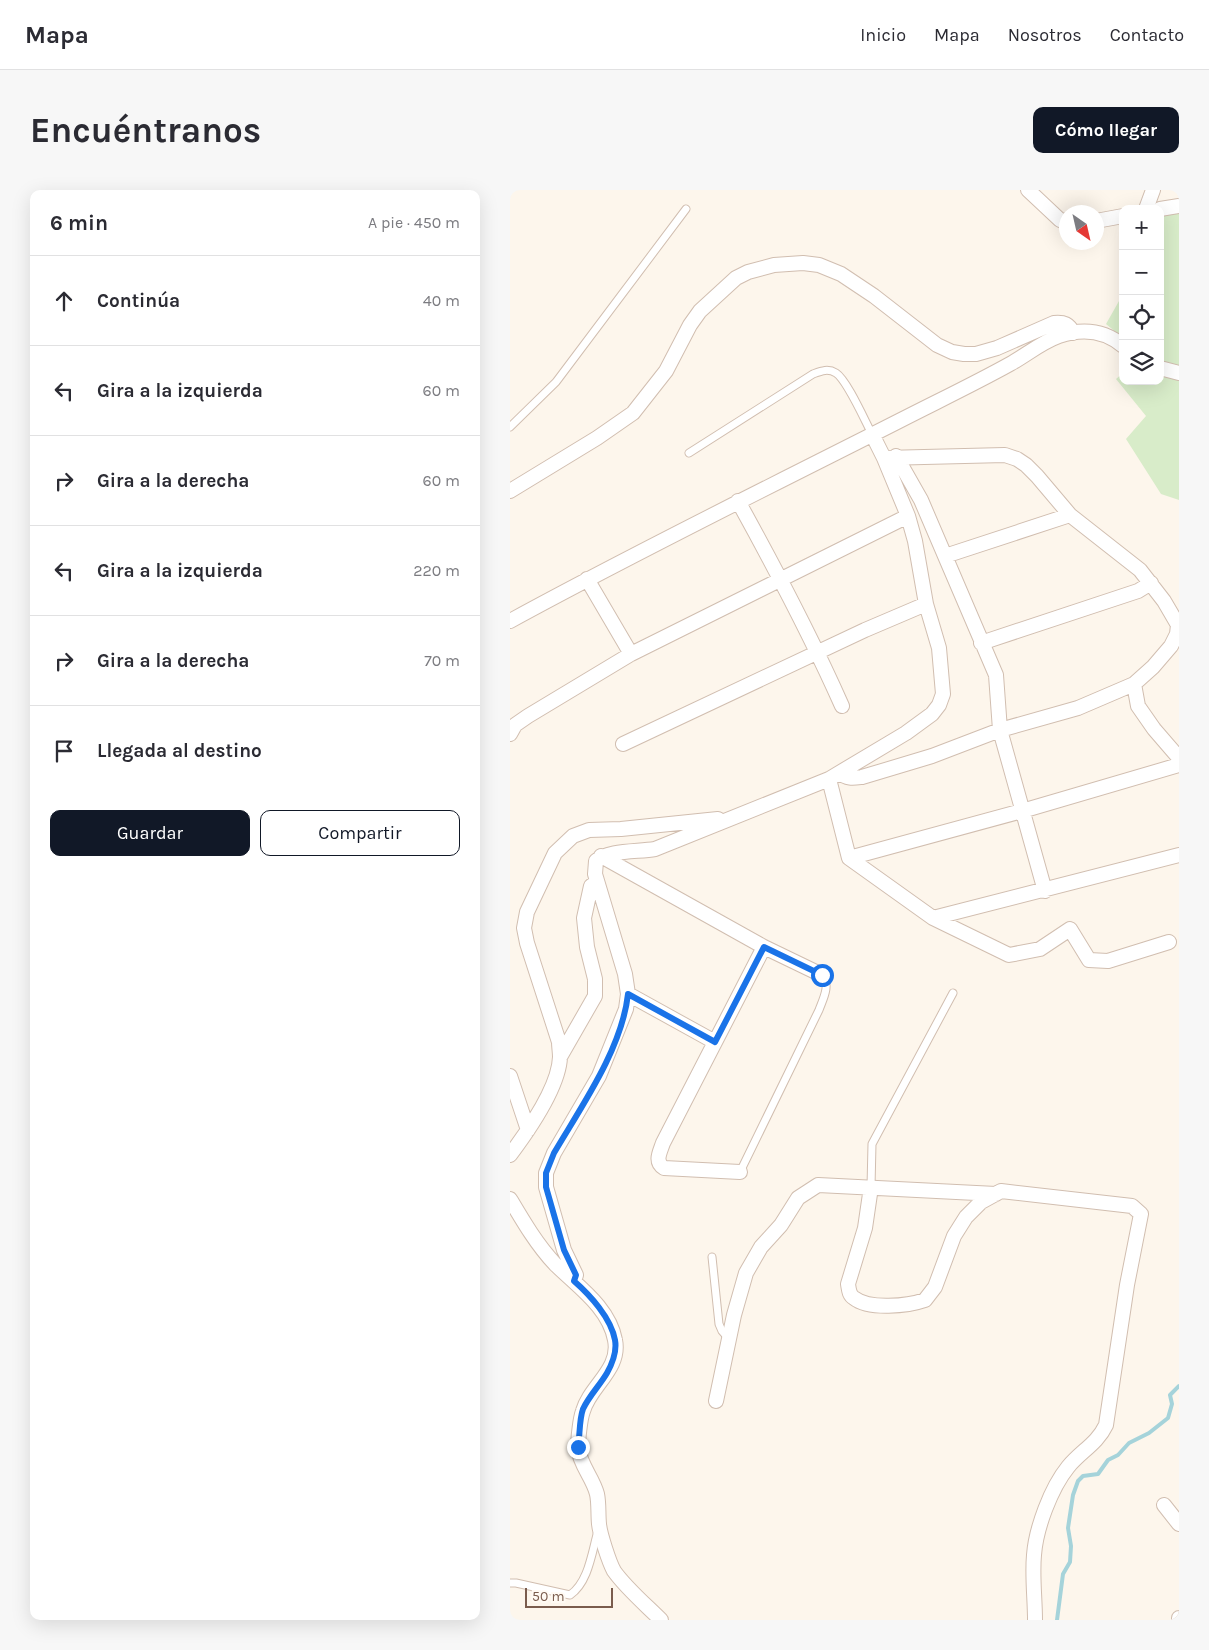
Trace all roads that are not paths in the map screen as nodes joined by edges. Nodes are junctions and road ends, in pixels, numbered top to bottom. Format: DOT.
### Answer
graph roads {
  1 [pos="1028,190"];
  2 [pos="1153,190"];
  3 [pos="1147,205"];
  4 [pos="1179,206"];
  5 [pos="1164,208"];
  6 [pos="686,209"];
  7 [pos="1119,217"];
  8 [pos="1059,219"];
  9 [pos="1104,220"];
  10 [pos="1073,333"];
  11 [pos="1119,343"];
  12 [pos="1164,369"];
  13 [pos="1179,373"];
  14 [pos="510,427"];
  15 [pos="872,434"];
  16 [pos="689,453"];
  17 [pos="890,457"];
  18 [pos="510,491"];
  19 [pos="738,501"];
  20 [pos="1070,515"];
  21 [pos="908,516"];
  22 [pos="945,556"];
  23 [pos="587,579"];
  24 [pos="781,580"];
  25 [pos="1151,583"];
  26 [pos="926,604"];
  27 [pos="510,621"];
  28 [pos="981,643"];
  29 [pos="818,652"];
  30 [pos="631,654"];
  31 [pos="1134,684"];
  32 [pos="842,706"];
  33 [pos="1000,730"];
  34 [pos="510,734"];
  35 [pos="623,744"];
  36 [pos="1179,758"];
  37 [pos="1179,765"];
  38 [pos="835,776"];
  39 [pos="1022,810"];
  40 [pos="736,818"];
  41 [pos="1179,855"];
  42 [pos="601,856"];
  43 [pos="849,858"];
  44 [pos="597,882"];
  45 [pos="1045,890"];
  46 [pos="933,918"];
  47 [pos="1168,942"];
  48 [pos="764,947"];
  49 [pos="822,975"];
  50 [pos="953,993"];
  51 [pos="628,994"];
  52 [pos="715,1042"];
  53 [pos="560,1057"];
  54 [pos="510,1076"];
  55 [pos="528,1130"];
  56 [pos="510,1155"];
  57 [pos="740,1172"];
  58 [pos="872,1187"];
  59 [pos="997,1194"];
  60 [pos="510,1198"];
  61 [pos="712,1257"];
  62 [pos="574,1281"];
  63 [pos="729,1339"];
  64 [pos="716,1401"];
  65 [pos="1164,1506"];
  66 [pos="1179,1524"];
  67 [pos="599,1526"];
  68 [pos="510,1583"];
  69 [pos="661,1620"];
  70 [pos="1035,1620"];
  1 -- 8 [label="street"];
  2 -- 3 [label="street"];
  4 -- 5 [label="street"];
  6 -- 14 [label="lane"];
  7 -- 9 [label="street"];
  10 -- 11 [label="street"];
  10 -- 15 [label="street"];
  10 -- 18 [label="street"];
  12 -- 13 [label="street"];
  15 -- 16 [label="lane"];
  15 -- 17 [label="street"];
  15 -- 19 [label="street"];
  17 -- 20 [label="street"];
  17 -- 21 [label="street"];
  17 -- 22 [label="street"];
  19 -- 23 [label="street"];
  19 -- 24 [label="street"];
  20 -- 22 [label="street"];
  20 -- 25 [label="street"];
  21 -- 24 [label="street"];
  21 -- 26 [label="street"];
  22 -- 28 [label="street"];
  23 -- 27 [label="street"];
  23 -- 30 [label="street"];
  24 -- 29 [label="street"];
  24 -- 30 [label="street"];
  25 -- 28 [label="street"];
  25 -- 31 [label="street"];
  26 -- 29 [label="street"];
  26 -- 38 [label="street"];
  28 -- 33 [label="street"];
  29 -- 32 [label="street"];
  29 -- 35 [label="street"];
  30 -- 34 [label="street"];
  31 -- 33 [label="street"];
  31 -- 36 [label="street"];
  33 -- 38 [label="street"];
  33 -- 39 [label="street"];
  37 -- 39 [label="street"];
  38 -- 40 [label="street"];
  38 -- 43 [label="street"];
  39 -- 43 [label="street"];
  39 -- 45 [label="street"];
  40 -- 42 [label="street"];
  40 -- 53 [label="street"];
  41 -- 45 [label="street"];
  42 -- 44 [label="street"];
  42 -- 48 [label="street"];
  43 -- 46 [label="street"];
  44 -- 51 [label="street"];
  44 -- 53 [label="street"];
  45 -- 46 [label="street"];
  46 -- 47 [label="street"];
  48 -- 49 [label="street"];
  48 -- 52 [label="street"];
  49 -- 57 [label="lane"];
  50 -- 58 [label="lane"];
  51 -- 52 [label="street"];
  51 -- 62 [label="street"];
  52 -- 57 [label="street"];
  53 -- 55 [label="street"];
  54 -- 55 [label="street"];
  55 -- 56 [label="street"];
  58 -- 59 [label="street"];
  58 -- 59 [label="street"];
  58 -- 63 [label="street"];
  59 -- 70 [label="street"];
  60 -- 62 [label="street"];
  61 -- 63 [label="lane"];
  62 -- 67 [label="street"];
  63 -- 64 [label="street"];
  65 -- 66 [label="street"];
  67 -- 68 [label="lane"];
  67 -- 69 [label="street"];
}
